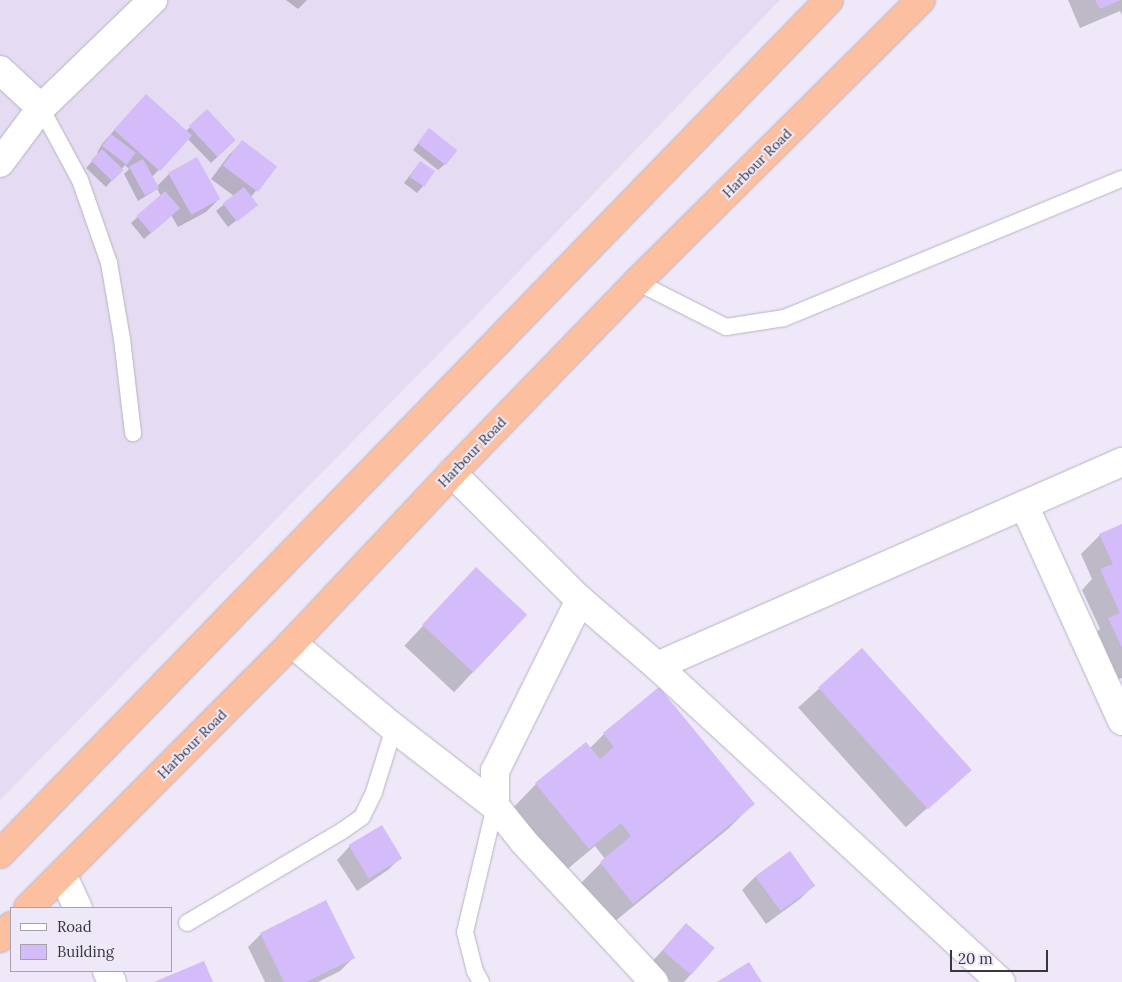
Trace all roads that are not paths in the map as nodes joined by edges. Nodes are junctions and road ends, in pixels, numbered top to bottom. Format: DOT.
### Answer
graph roads {
  1 [pos="153,0"];
  2 [pos="829,0"];
  3 [pos="921,0"];
  4 [pos="0,70"];
  5 [pos="41,108"];
  6 [pos="0,163"];
  7 [pos="1122,179"];
  8 [pos="637,282"];
  9 [pos="132,433"];
  10 [pos="1122,462"];
  11 [pos="452,472"];
  12 [pos="1024,505"];
  13 [pos="580,600"];
  14 [pos="292,643"];
  15 [pos="657,666"];
  16 [pos="1122,721"];
  17 [pos="394,728"];
  18 [pos="495,806"];
  19 [pos="0,854"];
  20 [pos="62,874"];
  21 [pos="29,907"];
  22 [pos="78,907"];
  23 [pos="187,923"];
  24 [pos="10,927"];
  25 [pos="0,938"];
  26 [pos="481,982"];
  27 [pos="654,982"];
  28 [pos="1001,982"];
  1 -- 5 [label="street"];
  2 -- 19 [label="highway"];
  3 -- 8 [label="highway, Harbour Road"];
  4 -- 5 [label="street"];
  5 -- 6 [label="street"];
  5 -- 9 [label="lane"];
  7 -- 8 [label="lane"];
  8 -- 11 [label="highway, Harbour Road"];
  10 -- 12 [label="street"];
  11 -- 13 [label="street"];
  11 -- 14 [label="highway, Harbour Road"];
  12 -- 15 [label="street"];
  12 -- 16 [label="street"];
  13 -- 15 [label="street"];
  13 -- 18 [label="street"];
  14 -- 17 [label="street"];
  14 -- 20 [label="highway, Harbour Road"];
  15 -- 28 [label="street"];
  17 -- 18 [label="street"];
  17 -- 23 [label="lane"];
  18 -- 26 [label="lane"];
  18 -- 27 [label="street"];
  20 -- 21 [label="highway, Harbour Road"];
  20 -- 22 [label="street"];
  24 -- 25 [label="highway"];
}
